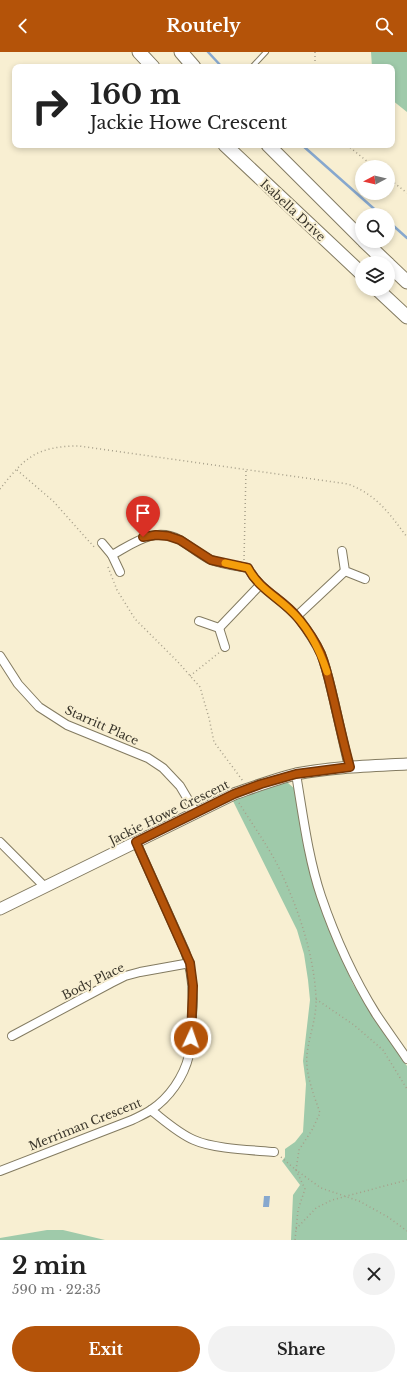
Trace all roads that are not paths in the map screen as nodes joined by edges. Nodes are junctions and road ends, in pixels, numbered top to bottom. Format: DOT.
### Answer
graph roads {
  1 [pos="139,52"];
  2 [pos="147,52"];
  3 [pos="181,52"];
  4 [pos="266,52"];
  5 [pos="150,64"];
  6 [pos="154,64"];
  7 [pos="191,64"];
  8 [pos="255,64"];
  9 [pos="228,148"];
  10 [pos="271,148"];
  11 [pos="355,232"];
  12 [pos="371,248"];
  13 [pos="379,256"];
  14 [pos="355,267"];
  15 [pos="395,271"];
  16 [pos="407,282"];
  17 [pos="385,296"];
  18 [pos="407,317"];
  19 [pos="99,546"];
  20 [pos="342,551"];
  21 [pos="112,555"];
  22 [pos="345,571"];
  23 [pos="120,572"];
  24 [pos="365,579"];
  25 [pos="260,585"];
  26 [pos="297,616"];
  27 [pos="199,621"];
  28 [pos="219,628"];
  29 [pos="225,647"];
  30 [pos="0,656"];
  31 [pos="407,764"];
  32 [pos="350,767"];
  33 [pos="296,774"];
  34 [pos="196,813"];
  35 [pos="0,842"];
  36 [pos="136,842"];
  37 [pos="45,886"];
  38 [pos="0,908"];
  39 [pos="190,963"];
  40 [pos="12,1036"];
  41 [pos="407,1059"];
  42 [pos="150,1110"];
  43 [pos="274,1152"];
  44 [pos="0,1171"];
  1 -- 5 [label="main road"];
  2 -- 6 [label="main road"];
  3 -- 7 [label="main road"];
  4 -- 8 [label="lane"];
  9 -- 14 [label="main road, Isabella Drive"];
  10 -- 11 [label="main road"];
  12 -- 13 [label="main road"];
  15 -- 16 [label="main road"];
  17 -- 18 [label="main road"];
  19 -- 21 [label="street"];
  20 -- 22 [label="street"];
  21 -- 23 [label="street"];
  21 -- 25 [label="street"];
  22 -- 24 [label="street"];
  22 -- 26 [label="street"];
  25 -- 26 [label="street"];
  25 -- 28 [label="street"];
  26 -- 32 [label="street"];
  27 -- 28 [label="street"];
  28 -- 29 [label="street"];
  30 -- 34 [label="street, Starritt Place"];
  31 -- 32 [label="street, Jackie Howe Crescent"];
  32 -- 33 [label="street, Jackie Howe Crescent"];
  33 -- 34 [label="street, Jackie Howe Crescent"];
  33 -- 41 [label="street"];
  34 -- 36 [label="street, Jackie Howe Crescent"];
  35 -- 37 [label="street"];
  36 -- 37 [label="street, Jackie Howe Crescent"];
  36 -- 39 [label="street, Merriman Crescent"];
  37 -- 38 [label="street, Jackie Howe Crescent"];
  39 -- 40 [label="street, Body Place"];
  39 -- 42 [label="street, Merriman Crescent"];
  42 -- 43 [label="street"];
  42 -- 44 [label="street, Merriman Crescent"];
}
